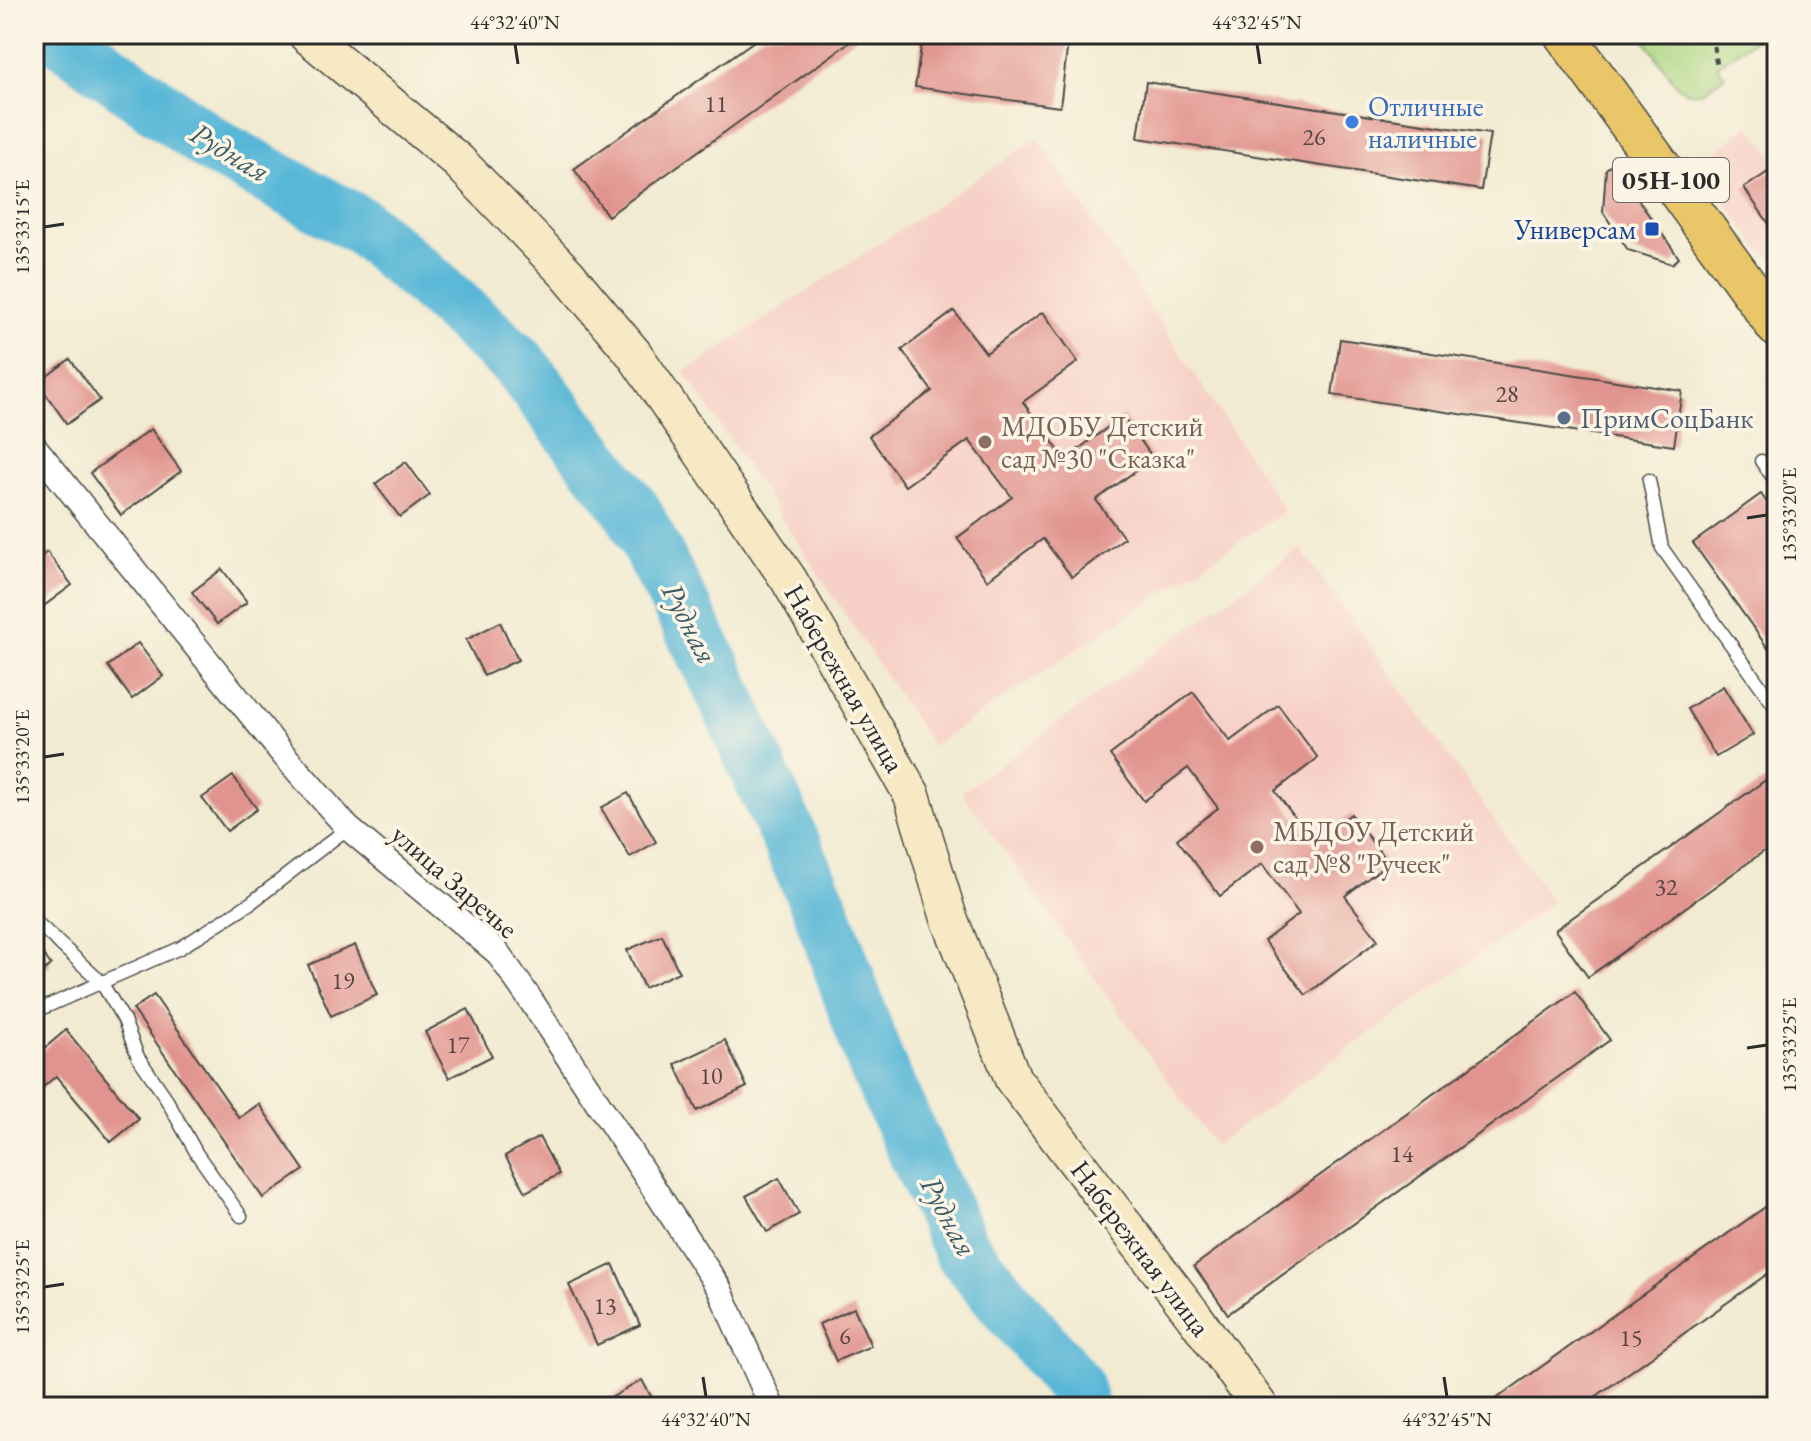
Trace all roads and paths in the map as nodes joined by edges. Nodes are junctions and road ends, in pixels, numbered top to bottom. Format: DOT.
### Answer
graph roads {
  1 [pos="257,34"];
  2 [pos="1564,34"];
  3 [pos="1712,34"];
  4 [pos="292,41"];
  5 [pos="1717,66"];
  6 [pos="1777,327"];
  7 [pos="34,446"];
  8 [pos="1761,461"];
  9 [pos="1649,480"];
  10 [pos="1777,483"];
  11 [pos="1776,708"];
  12 [pos="348,828"];
  13 [pos="34,920"];
  14 [pos="101,982"];
  15 [pos="34,1012"];
  16 [pos="241,1216"];
  17 [pos="772,1407"];
  18 [pos="1260,1407"];
  1 -- 4 [label="path"];
  2 -- 6 [label="main road, 05Н-100"];
  3 -- 5 [label="path"];
  4 -- 18 [label="main road, Набережная улица"];
  7 -- 12 [label="street, улица Заречье"];
  8 -- 10 [label="lane"];
  9 -- 11 [label="lane"];
  12 -- 14 [label="lane"];
  12 -- 17 [label="street, улица Заречье"];
  13 -- 14 [label="lane"];
  14 -- 15 [label="lane"];
  14 -- 16 [label="lane"];
}
